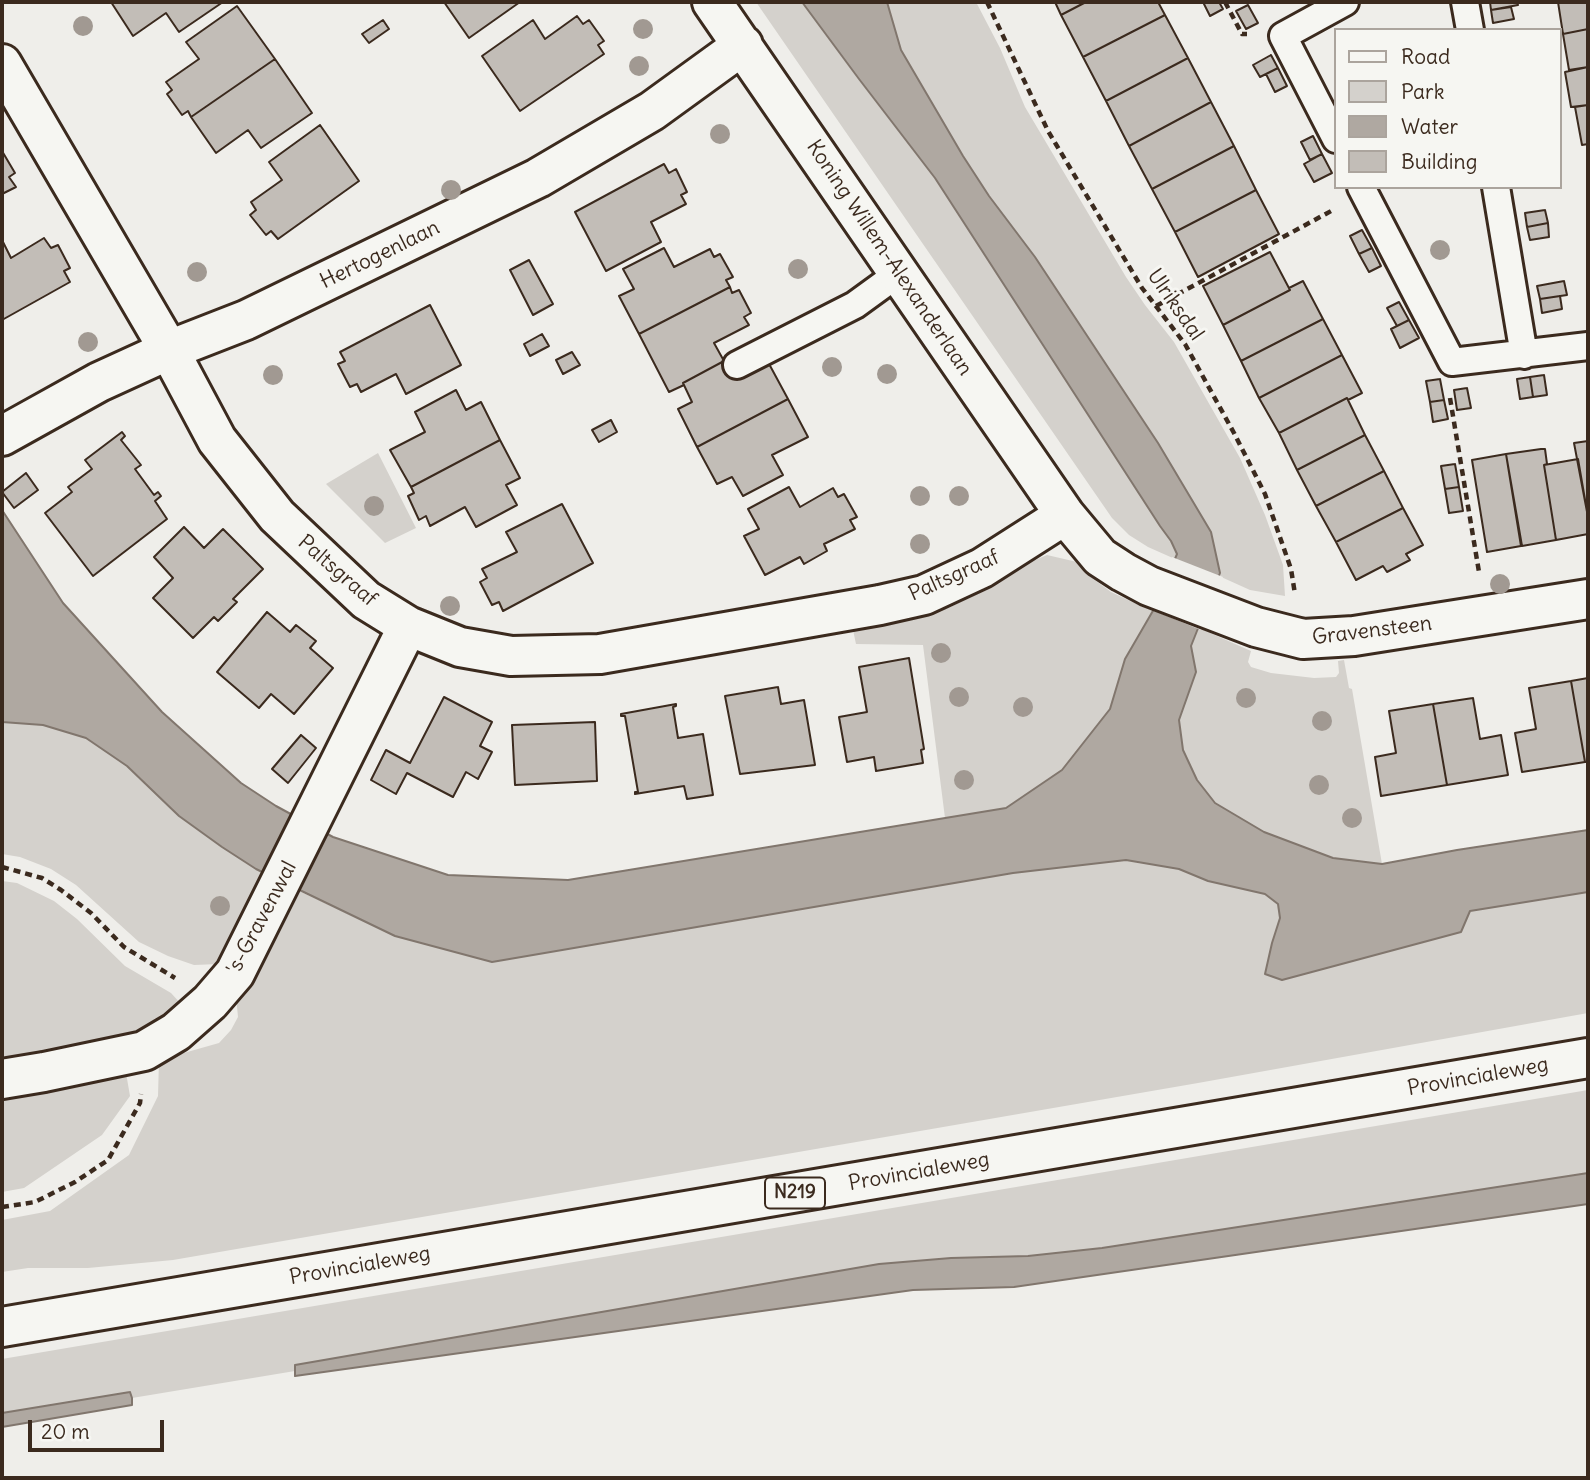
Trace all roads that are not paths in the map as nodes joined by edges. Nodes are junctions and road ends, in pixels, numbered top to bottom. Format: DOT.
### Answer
graph roads {
  1 [pos="712,2"];
  2 [pos="1345,2"];
  3 [pos="1465,2"];
  4 [pos="1469,28"];
  5 [pos="743,45"];
  6 [pos="2,64"];
  7 [pos="1334,135"];
  8 [pos="1496,189"];
  9 [pos="1363,190"];
  10 [pos="899,273"];
  11 [pos="1588,346"];
  12 [pos="169,350"];
  13 [pos="1524,355"];
  14 [pos="737,365"];
  15 [pos="2,436"];
  16 [pos="1065,515"];
  17 [pos="1588,598"];
  18 [pos="408,626"];
  19 [pos="1588,1058"];
  20 [pos="2,1079"];
  21 [pos="2,1327"];
  1 -- 5 [label="street, Koning Willem-Alexanderlaan"];
  2 -- 7 [label="lane"];
  3 -- 4 [label="lane"];
  5 -- 10 [label="street, Koning Willem-Alexanderlaan"];
  5 -- 12 [label="street, Hertogenlaan"];
  6 -- 12 [label="street, Paltsgraaf"];
  8 -- 13 [label="lane"];
  9 -- 13 [label="lane"];
  10 -- 14 [label="lane"];
  10 -- 16 [label="street, Koning Willem-Alexanderlaan"];
  11 -- 13 [label="lane"];
  12 -- 15 [label="street, Hertogenlaan"];
  12 -- 18 [label="street, Paltsgraaf"];
  16 -- 17 [label="street, Gravensteen"];
  16 -- 18 [label="street, Paltsgraaf"];
  18 -- 20 [label="street, 's-Gravenwal"];
  19 -- 21 [label="street, Provincialeweg / N219"];
}
